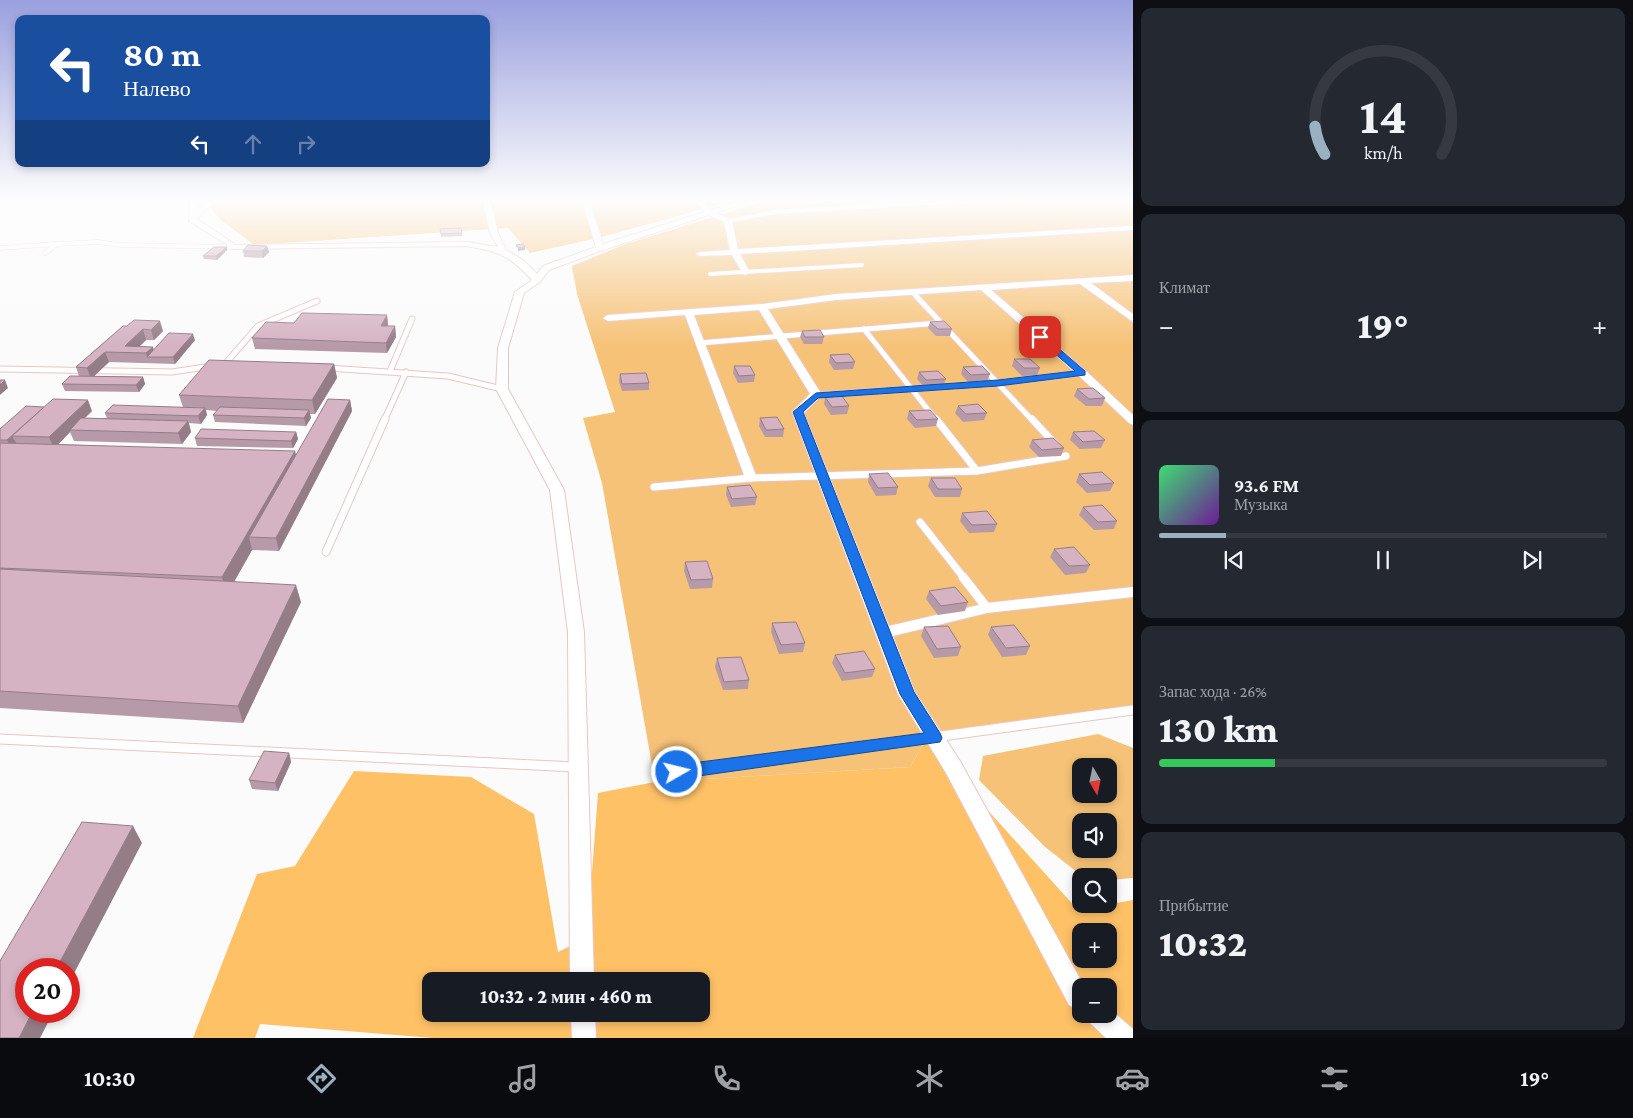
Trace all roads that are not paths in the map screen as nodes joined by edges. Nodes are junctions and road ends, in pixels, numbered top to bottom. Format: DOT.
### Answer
graph roads {
  1 [pos="51,248"];
  2 [pos="499,248"];
  3 [pos="599,248"];
  4 [pos="778,248"];
  5 [pos="503,249"];
  6 [pos="734,251"];
  7 [pos="45,253"];
  8 [pos="700,254"];
  9 [pos="862,265"];
  10 [pos="746,272"];
  11 [pos="710,274"];
  12 [pos="1133,278"];
  13 [pos="537,280"];
  14 [pos="1083,282"];
  15 [pos="984,288"];
  16 [pos="912,292"];
  17 [pos="317,301"];
  18 [pos="762,306"];
  19 [pos="688,312"];
  20 [pos="412,318"];
  21 [pos="608,318"];
  22 [pos="1133,319"];
  23 [pos="941,323"];
  24 [pos="864,329"];
  25 [pos="780,336"];
  26 [pos="700,343"];
  27 [pos="225,364"];
  28 [pos="234,364"];
  29 [pos="0,368"];
  30 [pos="322,368"];
  31 [pos="390,371"];
  32 [pos="406,372"];
  33 [pos="1082,373"];
  34 [pos="998,383"];
  35 [pos="913,388"];
  36 [pos="502,389"];
  37 [pos="816,395"];
  38 [pos="1133,421"];
  39 [pos="977,471"];
  40 [pos="751,478"];
  41 [pos="824,478"];
  42 [pos="654,487"];
  43 [pos="920,522"];
  44 [pos="326,552"];
  45 [pos="1133,592"];
  46 [pos="987,608"];
  47 [pos="884,633"];
  48 [pos="1133,710"];
  49 [pos="934,738"];
  50 [pos="0,739"];
  51 [pos="578,767"];
  52 [pos="677,772"];
  53 [pos="582,972"];
  54 [pos="1072,988"];
  55 [pos="583,1022"];
  56 [pos="1106,1023"];
  57 [pos="584,1038"];
  58 [pos="1124,1038"];
  1 -- 7 [label="lane"];
  2 -- 5 [label="street"];
  3 -- 13 [label="street"];
  4 -- 6 [label="street"];
  5 -- 13 [label="street"];
  6 -- 8 [label="street"];
  6 -- 10 [label="street"];
  9 -- 10 [label="lane"];
  10 -- 11 [label="lane"];
  12 -- 14 [label="street"];
  13 -- 36 [label="street"];
  14 -- 15 [label="street"];
  14 -- 22 [label="street"];
  15 -- 16 [label="street"];
  15 -- 33 [label="street"];
  16 -- 18 [label="street"];
  16 -- 23 [label="lane"];
  17 -- 27 [label="lane"];
  18 -- 19 [label="street"];
  18 -- 25 [label="street"];
  19 -- 21 [label="street"];
  19 -- 26 [label="street"];
  20 -- 31 [label="lane"];
  23 -- 24 [label="lane"];
  23 -- 34 [label="lane"];
  24 -- 25 [label="lane"];
  24 -- 35 [label="lane"];
  25 -- 26 [label="lane"];
  25 -- 37 [label="street"];
  26 -- 40 [label="street"];
  27 -- 28 [label="lane"];
  27 -- 29 [label="lane"];
  30 -- 31 [label="lane"];
  31 -- 32 [label="lane"];
  32 -- 36 [label="lane"];
  32 -- 44 [label="lane"];
  33 -- 34 [label="lane"];
  33 -- 38 [label="street"];
  34 -- 35 [label="lane"];
  34 -- 39 [label="lane"];
  35 -- 37 [label="lane"];
  35 -- 39 [label="lane"];
  36 -- 51 [label="street"];
  37 -- 41 [label="street"];
  39 -- 41 [label="lane"];
  40 -- 41 [label="lane"];
  40 -- 42 [label="lane"];
  41 -- 47 [label="street"];
  43 -- 46 [label="lane"];
  45 -- 46 [label="street"];
  46 -- 47 [label="street"];
  47 -- 49 [label="street"];
  48 -- 49 [label="lane"];
  49 -- 52 [label="lane"];
  49 -- 54 [label="street"];
  50 -- 51 [label="lane"];
  51 -- 53 [label="street"];
  55 -- 57 [label="street"];
  56 -- 58 [label="street"];
}
